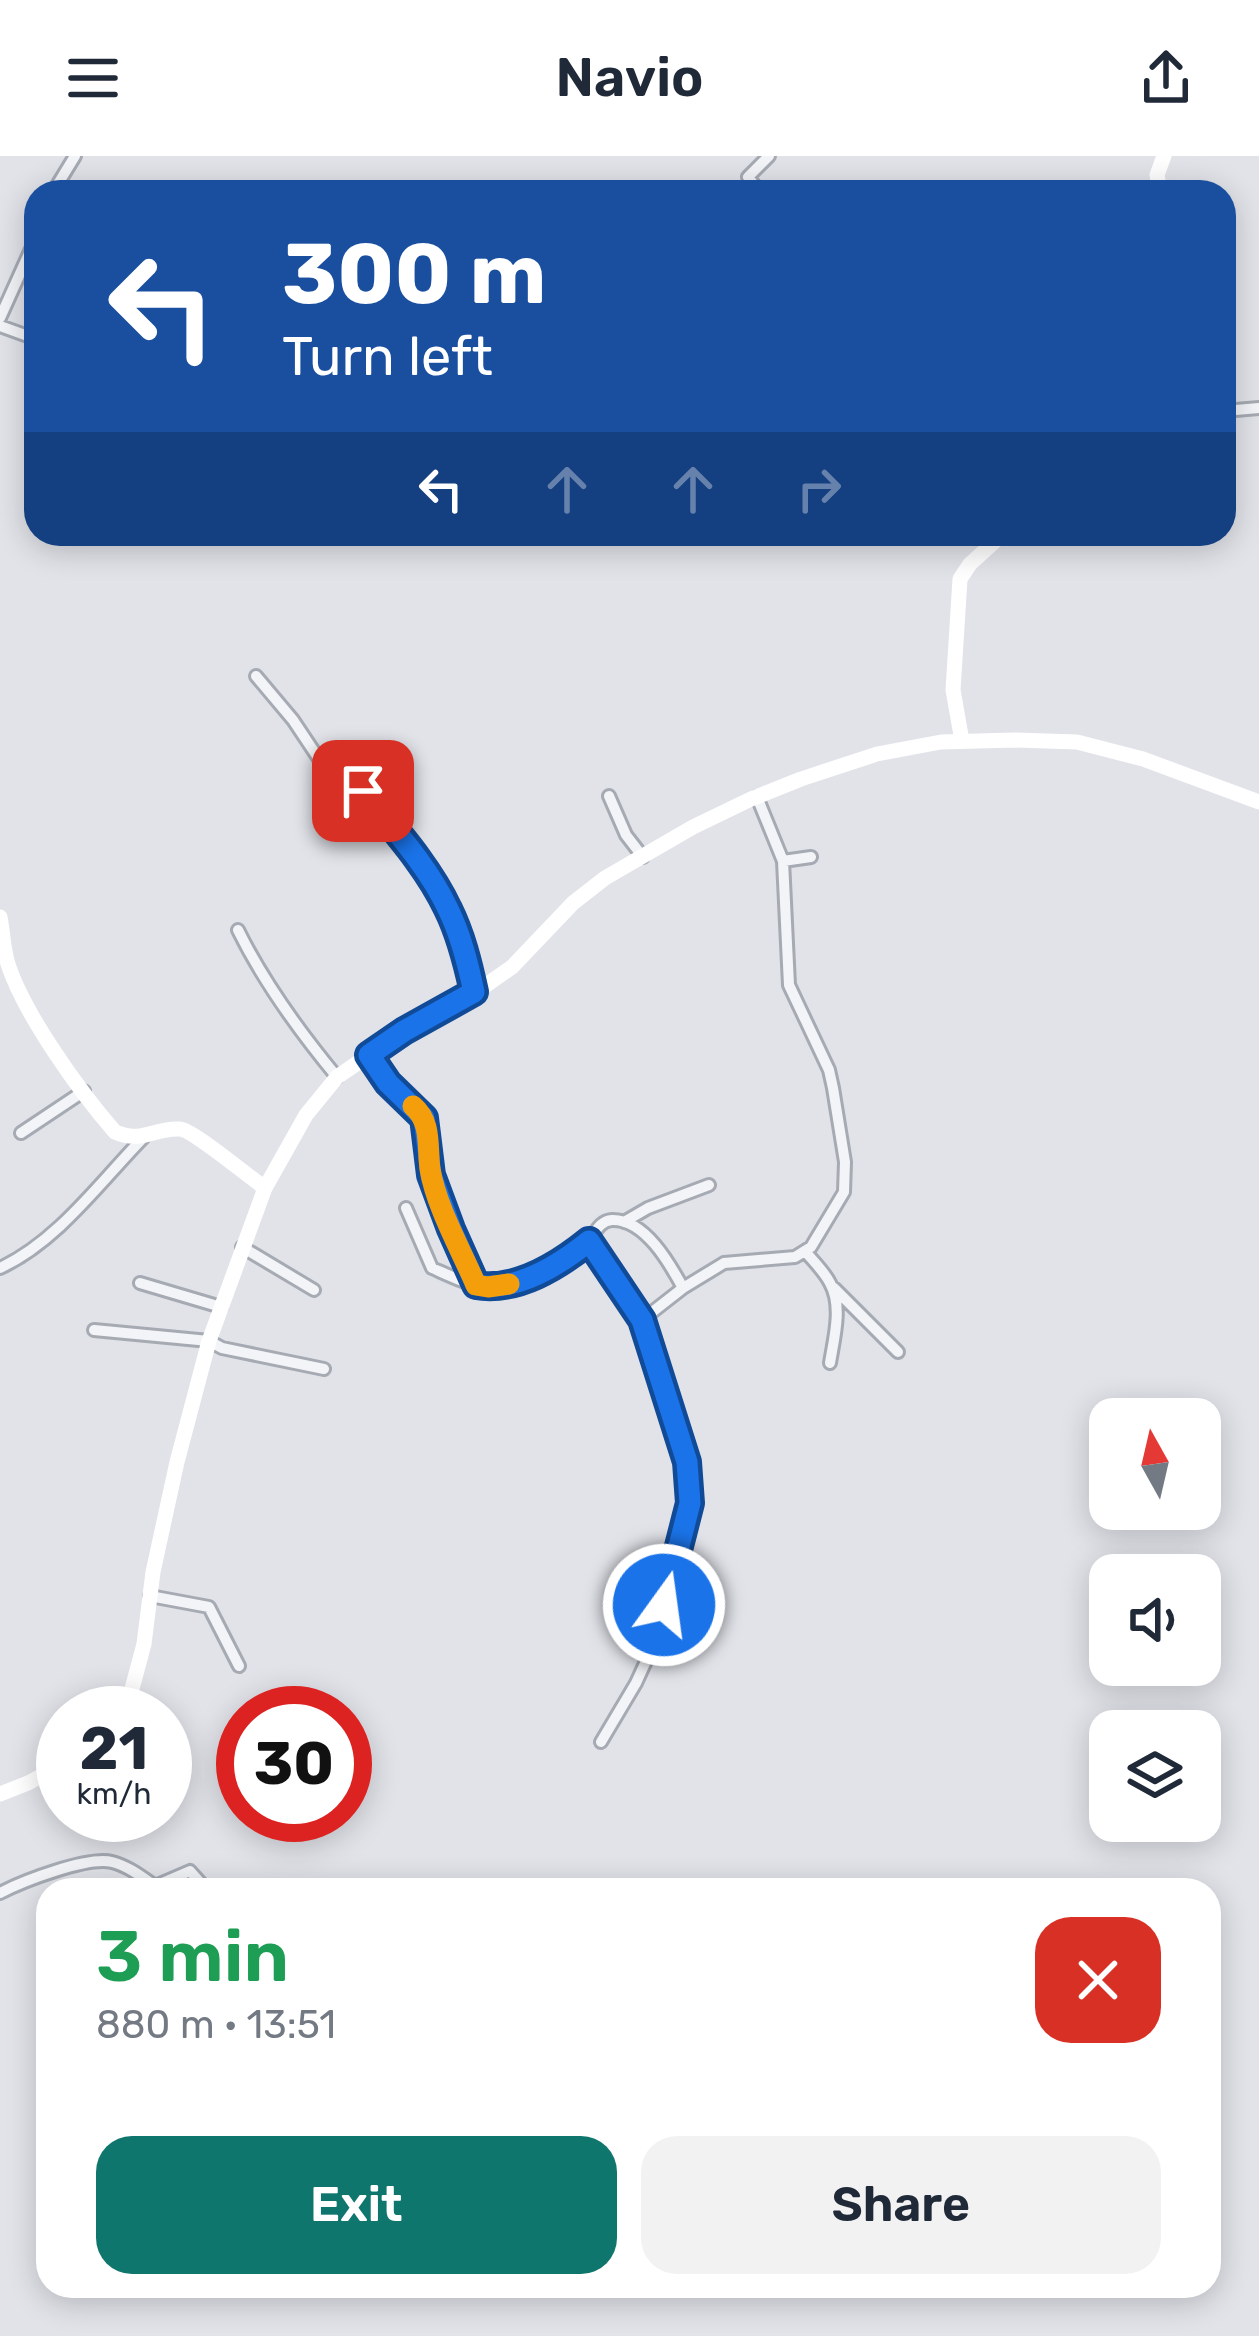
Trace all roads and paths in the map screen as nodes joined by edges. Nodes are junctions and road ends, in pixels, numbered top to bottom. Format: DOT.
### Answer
graph roads {
  1 [pos="769,156"];
  2 [pos="750,180"];
  3 [pos="24,266"];
  4 [pos="0,322"];
  5 [pos="990,546"];
  6 [pos="256,676"];
  7 [pos="962,741"];
  8 [pos="609,796"];
  9 [pos="757,797"];
  10 [pos="1259,802"];
  11 [pos="643,857"];
  12 [pos="811,857"];
  13 [pos="783,861"];
  14 [pos="0,917"];
  15 [pos="238,930"];
  16 [pos="5,972"];
  17 [pos="474,992"];
  18 [pos="369,1055"];
  19 [pos="337,1077"];
  20 [pos="84,1091"];
  21 [pos="21,1133"];
  22 [pos="144,1137"];
  23 [pos="709,1185"];
  24 [pos="265,1188"];
  25 [pos="406,1208"];
  26 [pos="623,1222"];
  27 [pos="589,1241"];
  28 [pos="242,1247"];
  29 [pos="805,1251"];
  30 [pos="0,1268"];
  31 [pos="140,1282"];
  32 [pos="476,1285"];
  33 [pos="831,1286"];
  34 [pos="682,1288"];
  35 [pos="314,1290"];
  36 [pos="221,1307"];
  37 [pos="642,1320"];
  38 [pos="94,1330"];
  39 [pos="209,1341"];
  40 [pos="898,1352"];
  41 [pos="830,1363"];
  42 [pos="324,1369"];
  43 [pos="150,1595"];
  44 [pos="239,1666"];
  45 [pos="133,1686"];
  46 [pos="602,1742"];
  47 [pos="36,1779"];
  48 [pos="0,1794"];
  49 [pos="39,1878"];
  50 [pos="142,1878"];
  51 [pos="36,1879"];
  52 [pos="0,1893"];
  1 -- 2 [label="street"];
  3 -- 4 [label="street"];
  5 -- 7 [label="main road"];
  6 -- 17 [label="street"];
  7 -- 9 [label="main road"];
  7 -- 10 [label="main road"];
  8 -- 11 [label="street"];
  9 -- 11 [label="main road"];
  9 -- 13 [label="street"];
  11 -- 17 [label="main road"];
  12 -- 13 [label="street"];
  13 -- 29 [label="street"];
  14 -- 16 [label="main road"];
  15 -- 19 [label="street"];
  16 -- 20 [label="main road"];
  17 -- 18 [label="main road"];
  18 -- 19 [label="main road"];
  18 -- 32 [label="street"];
  19 -- 24 [label="main road"];
  20 -- 21 [label="street"];
  20 -- 22 [label="main road"];
  22 -- 24 [label="main road"];
  22 -- 30 [label="street"];
  23 -- 26 [label="street"];
  24 -- 28 [label="main road"];
  25 -- 32 [label="street"];
  26 -- 27 [label="street"];
  26 -- 34 [label="street"];
  27 -- 32 [label="street"];
  27 -- 37 [label="street"];
  28 -- 35 [label="street"];
  28 -- 36 [label="main road"];
  29 -- 33 [label="street"];
  29 -- 34 [label="street"];
  31 -- 36 [label="street"];
  33 -- 40 [label="street"];
  33 -- 41 [label="street"];
  34 -- 37 [label="street"];
  36 -- 39 [label="main road"];
  37 -- 46 [label="street"];
  38 -- 39 [label="street"];
  39 -- 42 [label="street"];
  39 -- 43 [label="main road"];
  43 -- 44 [label="street"];
  43 -- 45 [label="main road"];
  47 -- 48 [label="main road"];
  49 -- 50 [label="street"];
  51 -- 52 [label="street"];
}
